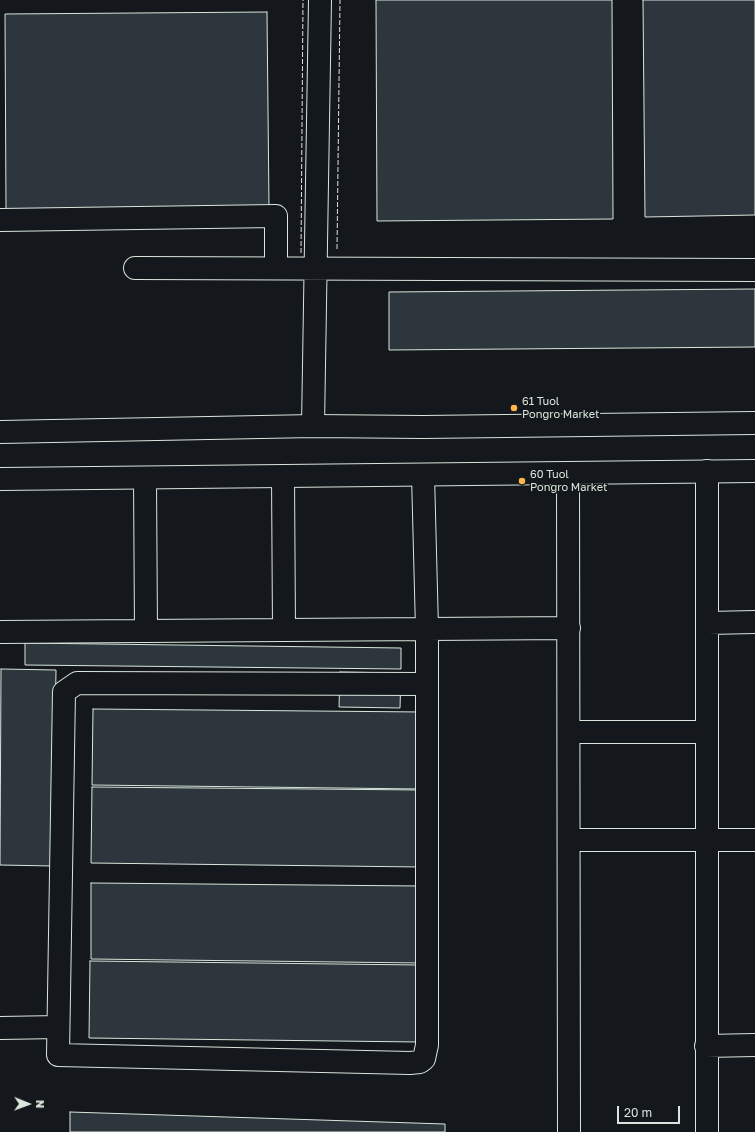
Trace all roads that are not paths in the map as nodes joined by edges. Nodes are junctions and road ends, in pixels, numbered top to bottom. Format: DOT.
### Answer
graph roads {
  1 [pos="320,0"];
  2 [pos="1,220"];
  3 [pos="135,268"];
  4 [pos="276,268"];
  5 [pos="315,268"];
  6 [pos="755,270"];
  7 [pos="755,423"];
  8 [pos="313,426"];
  9 [pos="0,432"];
  10 [pos="707,471"];
  11 [pos="755,471"];
  12 [pos="568,473"];
  13 [pos="423,475"];
  14 [pos="283,476"];
  15 [pos="145,478"];
  16 [pos="0,480"];
  17 [pos="755,622"];
  18 [pos="708,623"];
  19 [pos="569,628"];
  20 [pos="427,629"];
  21 [pos="284,630"];
  22 [pos="146,631"];
  23 [pos="0,632"];
  24 [pos="427,684"];
  25 [pos="569,732"];
  26 [pos="707,732"];
  27 [pos="569,840"];
  28 [pos="706,840"];
  29 [pos="755,840"];
  30 [pos="58,1027"];
  31 [pos="0,1028"];
  32 [pos="755,1045"];
  33 [pos="706,1046"];
  34 [pos="569,1132"];
  35 [pos="707,1132"];
  1 -- 5 [label="street"];
  2 -- 4 [label="street"];
  3 -- 4 [label="street"];
  4 -- 5 [label="street"];
  5 -- 6 [label="street"];
  5 -- 8 [label="street"];
  7 -- 8 [label="street"];
  8 -- 9 [label="street"];
  10 -- 11 [label="street"];
  10 -- 12 [label="street"];
  10 -- 18 [label="street"];
  12 -- 13 [label="street"];
  12 -- 19 [label="street"];
  13 -- 14 [label="street"];
  13 -- 20 [label="street"];
  14 -- 15 [label="street"];
  14 -- 21 [label="street"];
  15 -- 16 [label="street"];
  15 -- 22 [label="street"];
  17 -- 18 [label="street"];
  18 -- 26 [label="street"];
  19 -- 20 [label="street"];
  19 -- 25 [label="street"];
  20 -- 21 [label="street"];
  20 -- 24 [label="street"];
  21 -- 22 [label="street"];
  22 -- 23 [label="street"];
  24 -- 30 [label="street"];
  24 -- 30 [label="street"];
  25 -- 26 [label="street"];
  25 -- 27 [label="street"];
  26 -- 28 [label="street"];
  27 -- 28 [label="street"];
  27 -- 34 [label="street"];
  28 -- 29 [label="street"];
  28 -- 33 [label="street"];
  30 -- 31 [label="street"];
  32 -- 33 [label="street"];
  33 -- 35 [label="street"];
}
